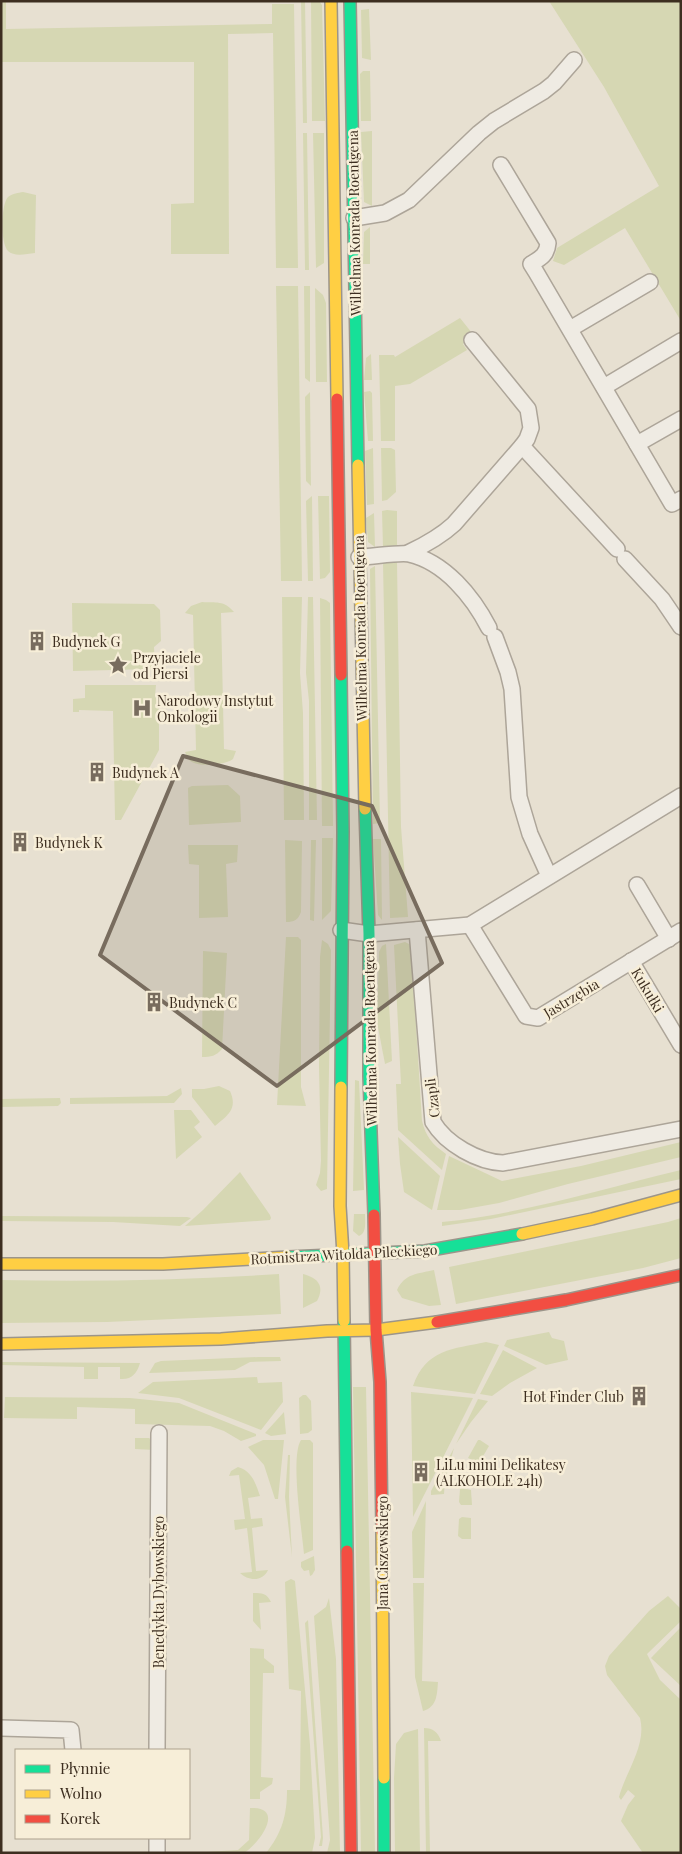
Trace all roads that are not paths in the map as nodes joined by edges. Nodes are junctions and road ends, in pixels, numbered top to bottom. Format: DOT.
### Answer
graph roads {
  1 [pos="331,1"];
  2 [pos="350,1"];
  3 [pos="574,60"];
  4 [pos="501,165"];
  5 [pos="354,218"];
  6 [pos="650,282"];
  7 [pos="570,329"];
  8 [pos="472,340"];
  9 [pos="681,341"];
  10 [pos="604,387"];
  11 [pos="681,419"];
  12 [pos="637,444"];
  13 [pos="522,446"];
  14 [pos="681,499"];
  15 [pos="408,554"];
  16 [pos="358,557"];
  17 [pos="681,627"];
  18 [pos="681,796"];
  19 [pos="549,876"];
  20 [pos="637,885"];
  21 [pos="470,925"];
  22 [pos="341,930"];
  23 [pos="417,930"];
  24 [pos="369,934"];
  25 [pos="675,935"];
  26 [pos="631,961"];
  27 [pos="681,1045"];
  28 [pos="681,1129"];
  29 [pos="681,1196"];
  30 [pos="342,1254"];
  31 [pos="376,1254"];
  32 [pos="1,1264"];
  33 [pos="681,1275"];
  34 [pos="344,1330"];
  35 [pos="376,1330"];
  36 [pos="1,1344"];
  37 [pos="159,1433"];
  38 [pos="1,1728"];
  39 [pos="73,1749"];
  40 [pos="157,1749"];
  41 [pos="157,1839"];
  42 [pos="157,1853"];
  43 [pos="351,1853"];
  44 [pos="384,1853"];
  1 -- 22 [label="street, Wilhelma Konrada Roentgena"];
  2 -- 5 [label="street, Wilhelma Konrada Roentgena"];
  3 -- 5 [label="street"];
  4 -- 7 [label="street"];
  5 -- 16 [label="street, Wilhelma Konrada Roentgena"];
  6 -- 7 [label="street"];
  7 -- 10 [label="street"];
  8 -- 13 [label="street"];
  9 -- 10 [label="street"];
  10 -- 12 [label="street"];
  11 -- 12 [label="street"];
  12 -- 14 [label="street"];
  13 -- 15 [label="street"];
  13 -- 17 [label="street"];
  15 -- 16 [label="street"];
  15 -- 19 [label="street"];
  16 -- 24 [label="street, Wilhelma Konrada Roentgena"];
  18 -- 19 [label="street"];
  19 -- 21 [label="street"];
  20 -- 25 [label="street"];
  21 -- 23 [label="street"];
  21 -- 26 [label="street, Jastrzębia"];
  22 -- 24 [label="street"];
  22 -- 30 [label="street, Wilhelma Konrada Roentgena"];
  23 -- 24 [label="street"];
  23 -- 28 [label="street, Czapli"];
  24 -- 31 [label="street, Wilhelma Konrada Roentgena"];
  25 -- 26 [label="street, Jastrzębia"];
  26 -- 27 [label="street, Kukułki"];
  29 -- 31 [label="street, Rotmistrza Witolda Pileckiego"];
  30 -- 31 [label="street, Rotmistrza Witolda Pileckiego"];
  30 -- 32 [label="street, Rotmistrza Witolda Pileckiego"];
  30 -- 34 [label="street"];
  31 -- 35 [label="street, Jana Ciszewskiego"];
  33 -- 35 [label="street"];
  34 -- 35 [label="street"];
  34 -- 36 [label="street"];
  34 -- 43 [label="street"];
  35 -- 44 [label="street, Jana Ciszewskiego"];
  37 -- 40 [label="street, Benedykta Dybowskiego"];
  38 -- 39 [label="street"];
  41 -- 42 [label="street"];
}
